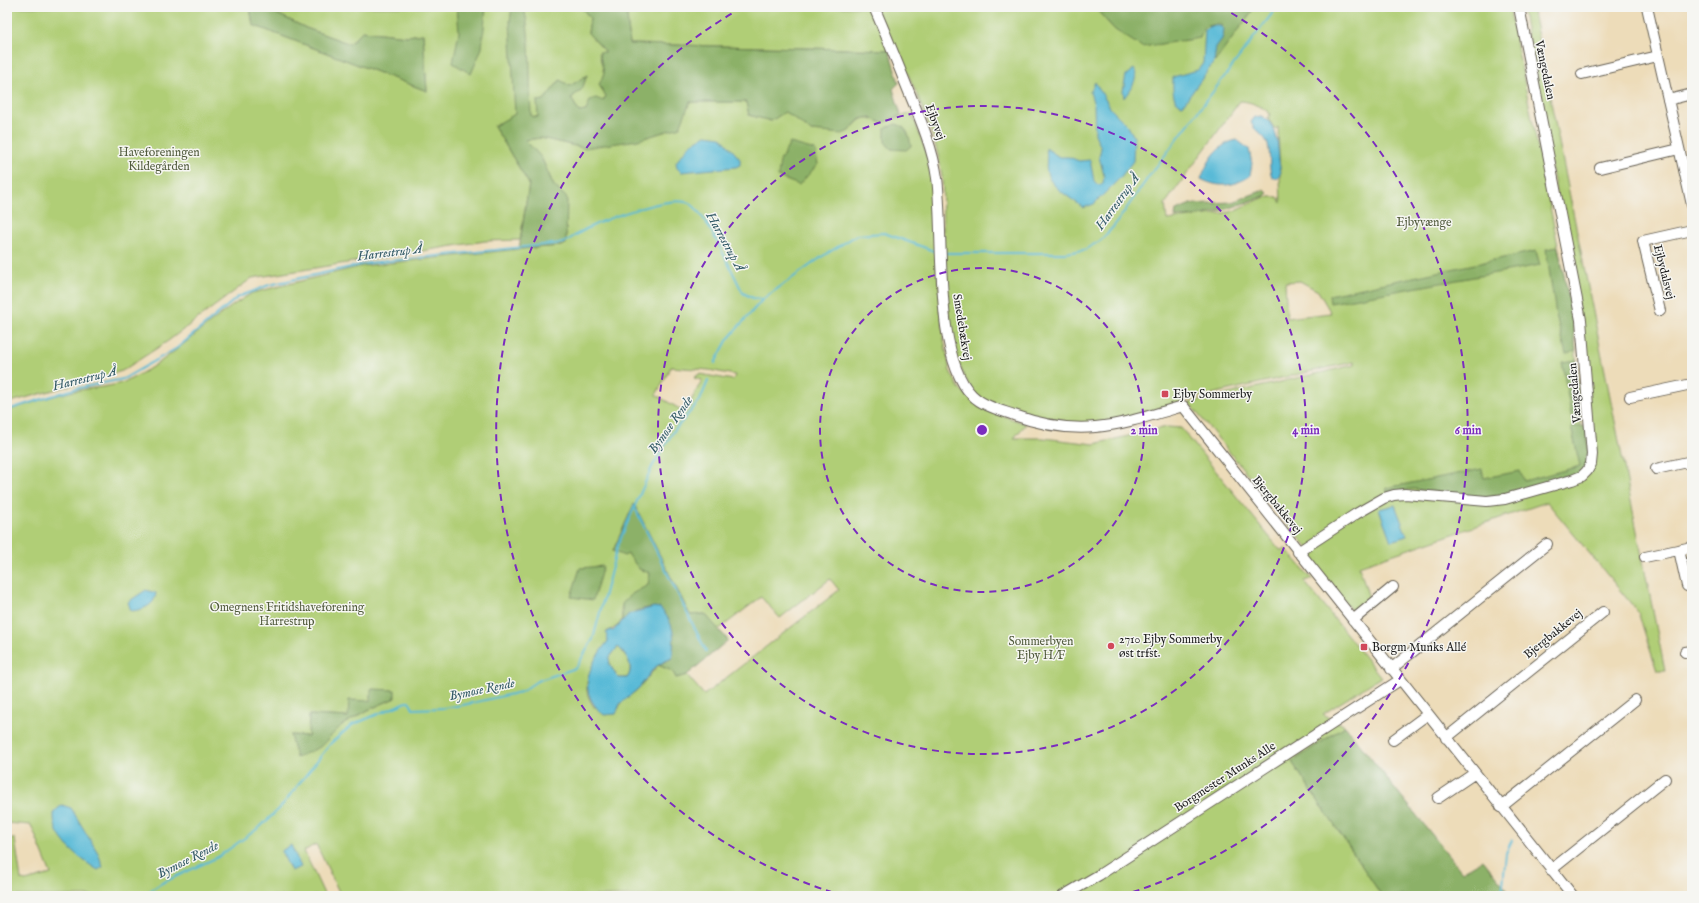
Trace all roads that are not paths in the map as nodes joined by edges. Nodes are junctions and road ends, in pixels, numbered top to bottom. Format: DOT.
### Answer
graph roads {
  1 [pos="874,7"];
  2 [pos="1519,7"];
  3 [pos="1647,7"];
  4 [pos="1658,56"];
  5 [pos="1582,74"];
  6 [pos="1692,94"];
  7 [pos="1668,100"];
  8 [pos="1679,149"];
  9 [pos="1600,168"];
  10 [pos="1690,187"];
  11 [pos="1692,205"];
  12 [pos="1692,230"];
  13 [pos="940,253"];
  14 [pos="1660,311"];
  15 [pos="1692,384"];
  16 [pos="1630,397"];
  17 [pos="1183,406"];
  18 [pos="1692,461"];
  19 [pos="1656,469"];
  20 [pos="1547,544"];
  21 [pos="1692,547"];
  22 [pos="1679,550"];
  23 [pos="1298,552"];
  24 [pos="1645,556"];
  25 [pos="1687,586"];
  26 [pos="1393,587"];
  27 [pos="1602,612"];
  28 [pos="1353,620"];
  29 [pos="1391,669"];
  30 [pos="1400,680"];
  31 [pos="1635,700"];
  32 [pos="1428,714"];
  33 [pos="1446,738"];
  34 [pos="1393,740"];
  35 [pos="1475,774"];
  36 [pos="1665,779"];
  37 [pos="1438,798"];
  38 [pos="1501,807"];
  39 [pos="1552,870"];
  40 [pos="1063,896"];
  41 [pos="1573,896"];
  1 -- 13 [label="street, Ejbyvej"];
  2 -- 23 [label="street, Vængedalen"];
  3 -- 4 [label="street"];
  4 -- 5 [label="street"];
  4 -- 7 [label="street"];
  6 -- 7 [label="street"];
  7 -- 8 [label="street"];
  8 -- 9 [label="street"];
  8 -- 10 [label="street"];
  10 -- 11 [label="street"];
  12 -- 14 [label="street, Ejbydalsvej"];
  13 -- 17 [label="street, Smedebækvej"];
  15 -- 16 [label="street"];
  17 -- 23 [label="street, Bjergbakkevej"];
  18 -- 19 [label="street"];
  20 -- 29 [label="street"];
  21 -- 22 [label="street"];
  22 -- 24 [label="street"];
  22 -- 25 [label="street"];
  23 -- 28 [label="street, Bjergbakkevej"];
  26 -- 28 [label="street"];
  27 -- 33 [label="street, Bjergbakkevej"];
  28 -- 29 [label="street, Bjergbakkevej"];
  29 -- 30 [label="street, Bjergbakkevej"];
  30 -- 32 [label="street, Bjergbakkevej"];
  30 -- 40 [label="street, Borgmester Munks Alle"];
  31 -- 38 [label="street"];
  32 -- 33 [label="street, Bjergbakkevej"];
  32 -- 34 [label="street"];
  33 -- 35 [label="street, Bjergbakkevej"];
  35 -- 37 [label="street"];
  35 -- 38 [label="street, Bjergbakkevej"];
  36 -- 39 [label="street"];
  38 -- 39 [label="street, Bjergbakkevej"];
  39 -- 41 [label="street, Bjergbakkevej"];
}
